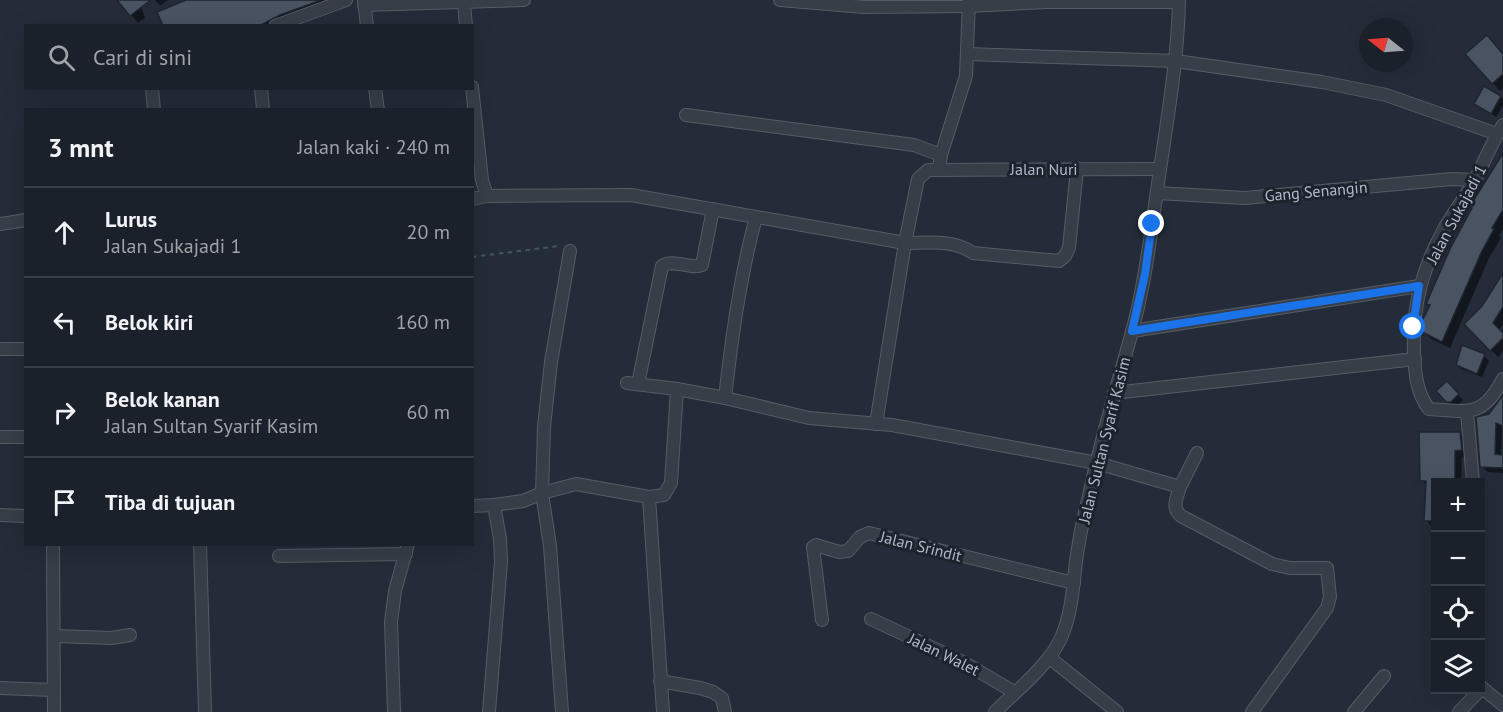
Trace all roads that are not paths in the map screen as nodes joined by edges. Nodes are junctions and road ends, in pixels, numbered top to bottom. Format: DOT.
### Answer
graph roads {
  1 [pos="346,0"];
  2 [pos="524,0"];
  3 [pos="780,0"];
  4 [pos="1179,1"];
  5 [pos="469,2"];
  6 [pos="364,3"];
  7 [pos="969,3"];
  8 [pos="280,24"];
  9 [pos="367,24"];
  10 [pos="466,24"];
  11 [pos="967,54"];
  12 [pos="1176,61"];
  13 [pos="152,90"];
  14 [pos="261,90"];
  15 [pos="375,90"];
  16 [pos="472,90"];
  17 [pos="154,108"];
  18 [pos="263,108"];
  19 [pos="378,108"];
  20 [pos="686,115"];
  21 [pos="1500,129"];
  22 [pos="941,156"];
  23 [pos="934,169"];
  24 [pos="1077,169"];
  25 [pos="1160,169"];
  26 [pos="1475,180"];
  27 [pos="1157,193"];
  28 [pos="487,196"];
  29 [pos="474,199"];
  30 [pos="713,209"];
  31 [pos="756,217"];
  32 [pos="24,220"];
  33 [pos="0,224"];
  34 [pos="905,243"];
  35 [pos="570,251"];
  36 [pos="1419,286"];
  37 [pos="1132,331"];
  38 [pos="0,349"];
  39 [pos="24,349"];
  40 [pos="1415,359"];
  41 [pos="1503,379"];
  42 [pos="677,389"];
  43 [pos="1114,393"];
  44 [pos="725,398"];
  45 [pos="1467,412"];
  46 [pos="876,424"];
  47 [pos="0,437"];
  48 [pos="24,437"];
  49 [pos="1197,453"];
  50 [pos="1097,463"];
  51 [pos="1473,478"];
  52 [pos="1180,487"];
  53 [pos="543,493"];
  54 [pos="649,498"];
  55 [pos="474,506"];
  56 [pos="494,506"];
  57 [pos="0,515"];
  58 [pos="24,516"];
  59 [pos="53,546"];
  60 [pos="200,546"];
  61 [pos="407,549"];
  62 [pos="279,556"];
  63 [pos="1074,583"];
  64 [pos="872,619"];
  65 [pos="822,620"];
  66 [pos="130,634"];
  67 [pos="55,636"];
  68 [pos="1050,658"];
  69 [pos="1384,676"];
  70 [pos="660,681"];
  71 [pos="0,688"];
  72 [pos="53,690"];
  73 [pos="1014,692"];
  74 [pos="1485,692"];
  75 [pos="1475,694"];
  76 [pos="1503,705"];
  77 [pos="54,712"];
  78 [pos="205,712"];
  79 [pos="394,712"];
  80 [pos="489,712"];
  81 [pos="562,712"];
  82 [pos="663,712"];
  83 [pos="725,712"];
  84 [pos="994,712"];
  85 [pos="1117,712"];
  86 [pos="1252,712"];
  87 [pos="1354,712"];
  88 [pos="1460,712"];
  1 -- 8 [label="street"];
  2 -- 5 [label="street"];
  3 -- 7 [label="street"];
  4 -- 7 [label="street"];
  4 -- 12 [label="street, Jalan Sultan Syarif Kasim"];
  5 -- 6 [label="street"];
  5 -- 10 [label="street"];
  6 -- 9 [label="street"];
  7 -- 11 [label="street"];
  11 -- 12 [label="street"];
  11 -- 22 [label="street"];
  12 -- 21 [label="street"];
  12 -- 25 [label="street, Jalan Sultan Syarif Kasim"];
  13 -- 17 [label="street"];
  14 -- 18 [label="street"];
  15 -- 19 [label="street"];
  16 -- 28 [label="street"];
  20 -- 22 [label="street"];
  21 -- 26 [label="street, Jalan Sukajadi 1"];
  22 -- 23 [label="street"];
  23 -- 24 [label="street, Jalan Nuri"];
  23 -- 34 [label="street"];
  24 -- 25 [label="street, Jalan Nuri"];
  24 -- 34 [label="street"];
  25 -- 27 [label="street, Jalan Sultan Syarif Kasim"];
  26 -- 27 [label="street, Gang Senangin"];
  26 -- 36 [label="street, Jalan Sukajadi 1"];
  27 -- 37 [label="street, Jalan Sultan Syarif Kasim"];
  28 -- 29 [label="street"];
  28 -- 30 [label="street"];
  30 -- 31 [label="street"];
  30 -- 42 [label="street"];
  31 -- 34 [label="street"];
  31 -- 44 [label="street"];
  32 -- 33 [label="street"];
  34 -- 46 [label="street"];
  35 -- 53 [label="street"];
  36 -- 37 [label="street"];
  36 -- 40 [label="street, Jalan Sukajadi 1"];
  37 -- 43 [label="street, Jalan Sultan Syarif Kasim"];
  38 -- 39 [label="street"];
  40 -- 43 [label="street"];
  40 -- 45 [label="street, Jalan Sukajadi 1"];
  41 -- 45 [label="street"];
  42 -- 44 [label="street"];
  42 -- 54 [label="street"];
  43 -- 50 [label="street, Jalan Sultan Syarif Kasim"];
  44 -- 46 [label="street"];
  45 -- 51 [label="street"];
  46 -- 50 [label="street"];
  47 -- 48 [label="street"];
  49 -- 52 [label="street"];
  50 -- 52 [label="street"];
  50 -- 63 [label="street, Jalan Sultan Syarif Kasim"];
  52 -- 86 [label="street"];
  53 -- 54 [label="street"];
  53 -- 56 [label="street"];
  53 -- 81 [label="street"];
  54 -- 70 [label="street"];
  55 -- 56 [label="street"];
  56 -- 80 [label="street"];
  57 -- 58 [label="street"];
  59 -- 67 [label="street"];
  60 -- 78 [label="street"];
  61 -- 62 [label="street"];
  61 -- 79 [label="street"];
  63 -- 65 [label="street, Jalan Srindit"];
  63 -- 68 [label="street, Jalan Sultan Syarif Kasim"];
  64 -- 73 [label="street, Jalan Walet"];
  66 -- 67 [label="street"];
  67 -- 72 [label="street"];
  68 -- 73 [label="street, Jalan Sultan Syarif Kasim"];
  68 -- 85 [label="street"];
  69 -- 87 [label="street"];
  70 -- 82 [label="street"];
  70 -- 83 [label="street"];
  71 -- 72 [label="street"];
  72 -- 77 [label="street"];
  73 -- 84 [label="street, Jalan Sultan Syarif Kasim"];
  74 -- 76 [label="street"];
  75 -- 88 [label="street"];
}
